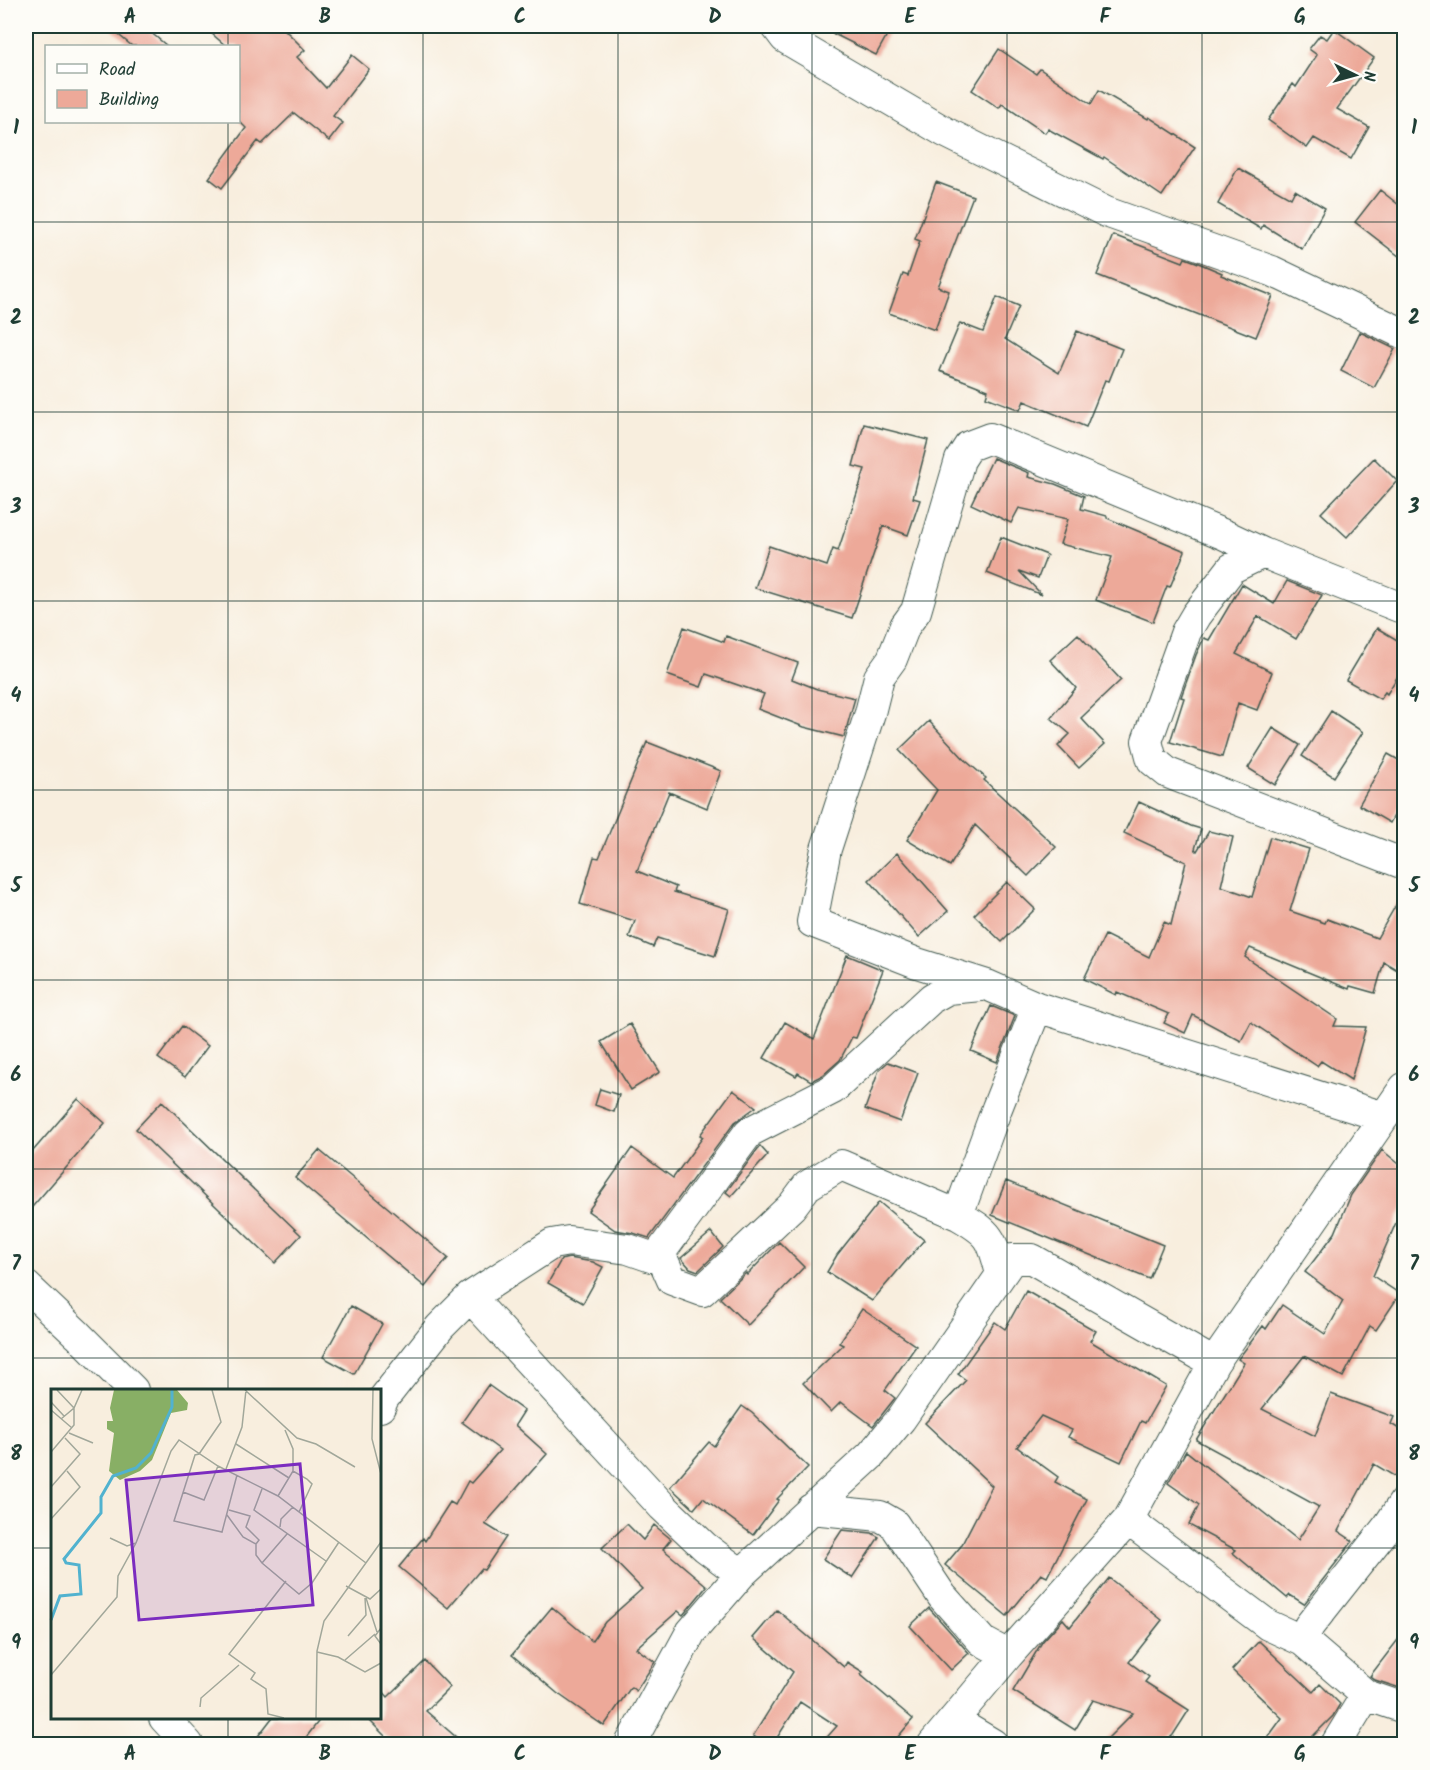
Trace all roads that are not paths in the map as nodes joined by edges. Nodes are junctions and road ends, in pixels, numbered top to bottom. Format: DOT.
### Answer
graph roads {
  1 [pos="752,26"];
  2 [pos="780,32"];
  3 [pos="1404,333"];
  4 [pos="1225,535"];
  5 [pos="1263,553"];
  6 [pos="1232,568"];
  7 [pos="1404,609"];
  8 [pos="1404,864"];
  9 [pos="987,985"];
  10 [pos="1038,1007"];
  11 [pos="1404,1088"];
  12 [pos="1384,1117"];
  13 [pos="958,1215"];
  14 [pos="660,1253"];
  15 [pos="1001,1274"];
  16 [pos="26,1286"];
  17 [pos="470,1297"];
  18 [pos="1214,1363"];
  19 [pos="132,1389"];
  20 [pos="381,1405"];
  21 [pos="1404,1502"];
  22 [pos="811,1509"];
  23 [pos="1128,1520"];
  24 [pos="741,1574"];
  25 [pos="1303,1641"];
  26 [pos="1008,1655"];
  27 [pos="1366,1695"];
  28 [pos="1404,1708"];
  29 [pos="165,1719"];
  30 [pos="953,1720"];
  31 [pos="188,1744"];
  32 [pos="630,1744"];
  33 [pos="933,1744"];
  34 [pos="993,1744"];
  35 [pos="1336,1744"];
  1 -- 2 [label="street"];
  2 -- 3 [label="street"];
  4 -- 5 [label="street"];
  4 -- 6 [label="street"];
  4 -- 9 [label="street"];
  5 -- 6 [label="street"];
  5 -- 7 [label="street"];
  6 -- 8 [label="street"];
  9 -- 10 [label="street"];
  9 -- 14 [label="street"];
  10 -- 12 [label="street"];
  10 -- 13 [label="street"];
  11 -- 12 [label="street"];
  12 -- 18 [label="street"];
  13 -- 14 [label="street"];
  13 -- 15 [label="street"];
  14 -- 17 [label="street"];
  15 -- 18 [label="street"];
  15 -- 22 [label="street"];
  16 -- 19 [label="street"];
  17 -- 20 [label="street"];
  17 -- 24 [label="street"];
  18 -- 23 [label="street"];
  21 -- 25 [label="street"];
  22 -- 24 [label="street"];
  22 -- 26 [label="street"];
  23 -- 25 [label="street"];
  23 -- 26 [label="street"];
  24 -- 32 [label="street"];
  25 -- 27 [label="street"];
  26 -- 30 [label="street"];
  27 -- 28 [label="street"];
  27 -- 35 [label="street"];
  29 -- 31 [label="street"];
  30 -- 33 [label="street"];
  30 -- 34 [label="street"];
}
